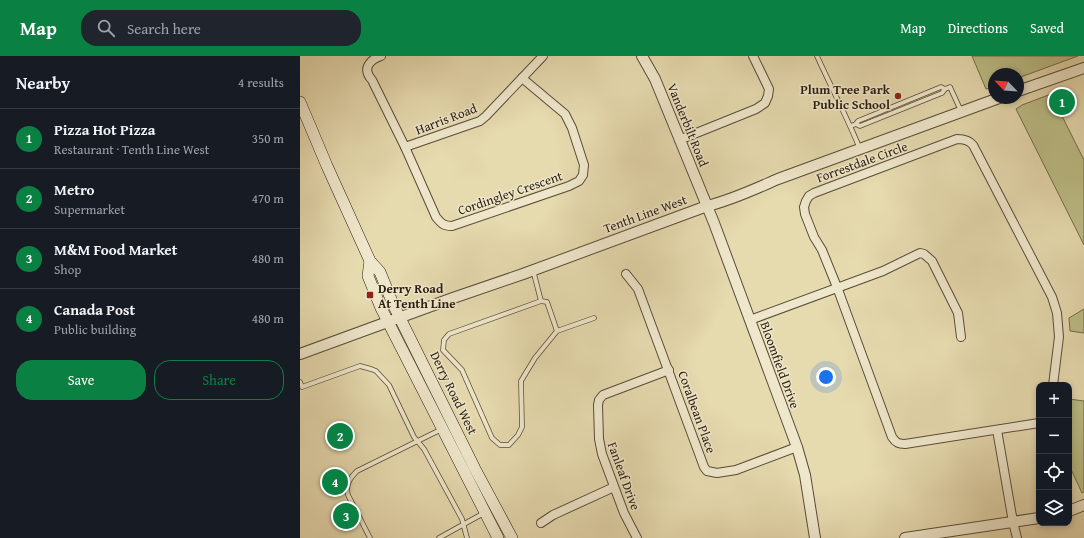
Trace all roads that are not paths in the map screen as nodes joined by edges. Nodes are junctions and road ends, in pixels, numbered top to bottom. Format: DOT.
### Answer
graph roads {
  1 [pos="381,56"];
  2 [pos="543,56"];
  3 [pos="642,56"];
  4 [pos="753,56"];
  5 [pos="817,56"];
  6 [pos="1084,68"];
  7 [pos="522,78"];
  8 [pos="1024,89"];
  9 [pos="300,102"];
  10 [pos="988,102"];
  11 [pos="961,112"];
  12 [pos="853,125"];
  13 [pos="679,140"];
  14 [pos="405,147"];
  15 [pos="860,149"];
  16 [pos="707,206"];
  17 [pos="370,261"];
  18 [pos="533,270"];
  19 [pos="626,274"];
  20 [pos="837,287"];
  21 [pos="542,301"];
  22 [pos="400,317"];
  23 [pos="594,318"];
  24 [pos="750,320"];
  25 [pos="388,322"];
  26 [pos="557,331"];
  27 [pos="961,337"];
  28 [pos="300,354"];
  29 [pos="669,370"];
  30 [pos="300,382"];
  31 [pos="1053,382"];
  32 [pos="1036,424"];
  33 [pos="442,429"];
  34 [pos="997,430"];
  35 [pos="418,441"];
  36 [pos="797,448"];
  37 [pos="614,487"];
  38 [pos="1084,505"];
  39 [pos="1072,509"];
  40 [pos="485,512"];
  41 [pos="1036,518"];
  42 [pos="1014,522"];
  43 [pos="541,523"];
  44 [pos="463,526"];
  45 [pos="370,538"];
  46 [pos="439,538"];
  47 [pos="467,538"];
  48 [pos="498,538"];
  49 [pos="512,538"];
  50 [pos="637,538"];
  51 [pos="815,538"];
  52 [pos="905,538"];
  53 [pos="1017,538"];
  1 -- 14 [label="street, Cordingley Crescent"];
  2 -- 7 [label="street, Harris Road"];
  3 -- 13 [label="street, Vanderbilt Road"];
  4 -- 13 [label="street"];
  5 -- 12 [label="lane"];
  6 -- 8 [label="street"];
  7 -- 14 [label="street, Harris Road"];
  7 -- 14 [label="street, Cordingley Crescent"];
  9 -- 17 [label="main road, Derry Road West"];
  10 -- 11 [label="street, Tenth Line West"];
  11 -- 12 [label="lane"];
  11 -- 15 [label="street, Tenth Line West"];
  12 -- 15 [label="lane"];
  13 -- 16 [label="street, Vanderbilt Road"];
  15 -- 16 [label="street, Tenth Line West"];
  16 -- 18 [label="street, Tenth Line West"];
  16 -- 24 [label="street, Bloomfield Drive"];
  17 -- 22 [label="main road, Derry Road West"];
  17 -- 25 [label="main road, Derry Road West"];
  18 -- 21 [label="lane"];
  18 -- 22 [label="street, Tenth Line West"];
  19 -- 29 [label="street, Coralbean Place"];
  20 -- 24 [label="street"];
  20 -- 27 [label="street"];
  20 -- 31 [label="street, Forrestdale Circle"];
  20 -- 34 [label="street, Forrestdale Circle"];
  21 -- 26 [label="lane"];
  21 -- 26 [label="lane"];
  22 -- 25 [label="street, Tenth Line West"];
  22 -- 49 [label="main road, Derry Road West"];
  23 -- 26 [label="lane"];
  24 -- 36 [label="street, Bloomfield Drive"];
  25 -- 28 [label="street, Tenth Line West"];
  25 -- 33 [label="main road, Derry Road West"];
  29 -- 36 [label="street, Coralbean Place"];
  29 -- 37 [label="street, Fanleaf Drive"];
  30 -- 35 [label="lane"];
  32 -- 34 [label="street, Forrestdale Circle"];
  33 -- 35 [label="lane"];
  33 -- 40 [label="main road, Derry Road West"];
  34 -- 42 [label="street"];
  35 -- 44 [label="lane"];
  35 -- 45 [label="lane"];
  36 -- 51 [label="street, Bloomfield Drive"];
  37 -- 43 [label="street"];
  37 -- 50 [label="street, Fanleaf Drive"];
  38 -- 39 [label="street"];
  40 -- 44 [label="lane"];
  40 -- 48 [label="main road, Derry Road West"];
  41 -- 42 [label="street"];
  42 -- 52 [label="street"];
  42 -- 53 [label="street"];
  44 -- 46 [label="lane"];
  44 -- 47 [label="lane"];
}
